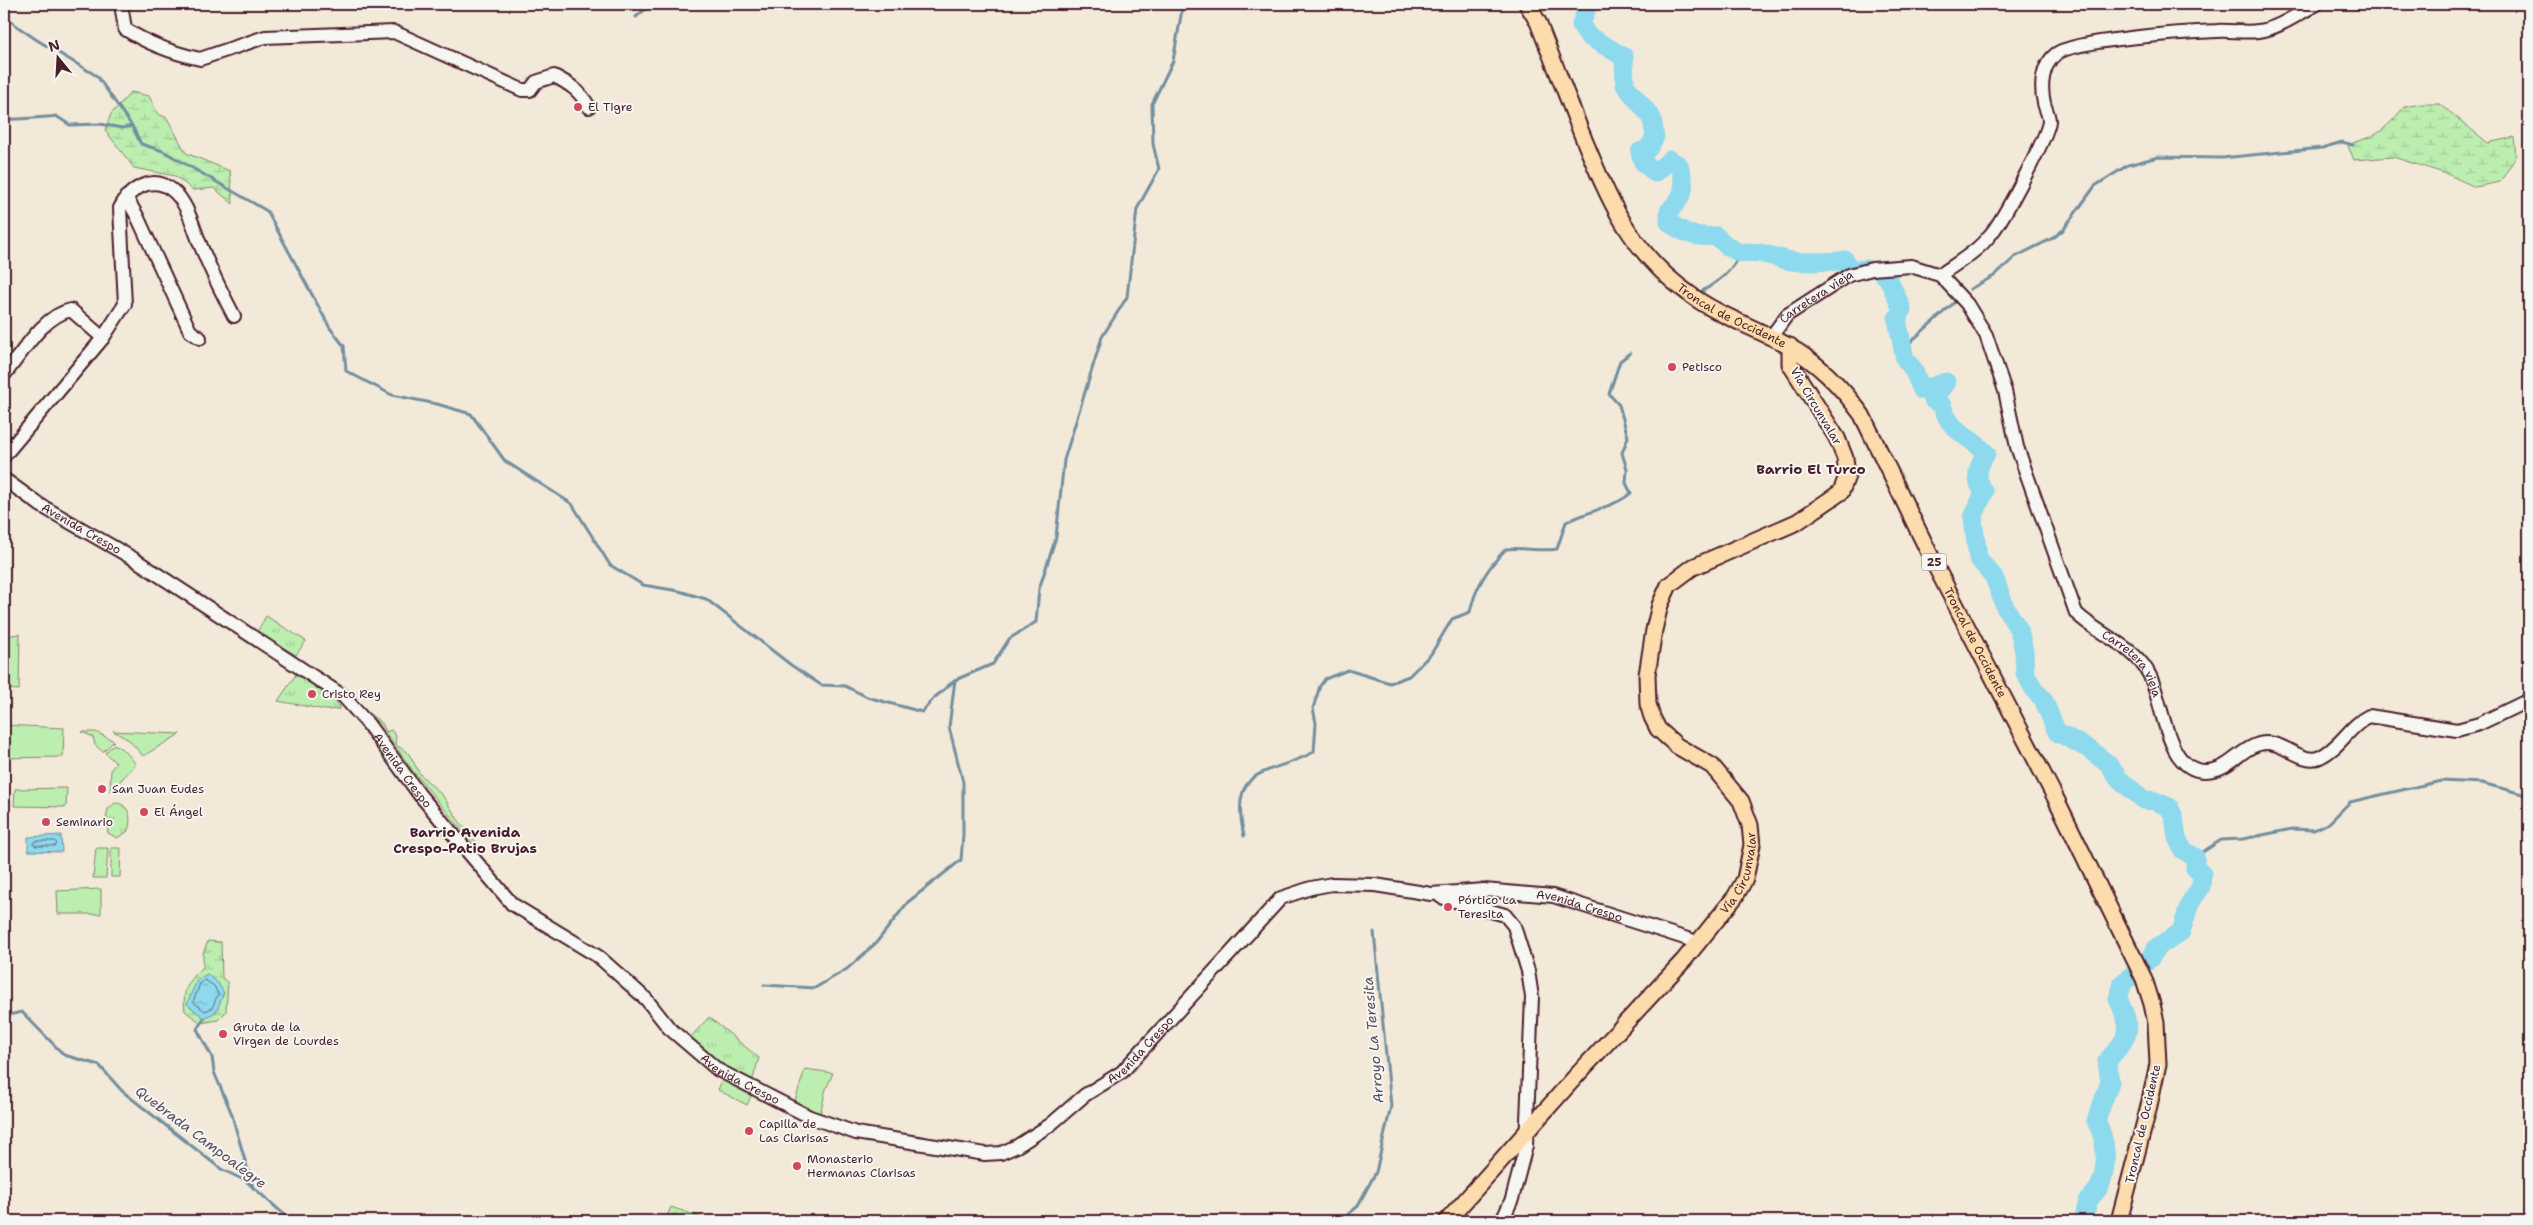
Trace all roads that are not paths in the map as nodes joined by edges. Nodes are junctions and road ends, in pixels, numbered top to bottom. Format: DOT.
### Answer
graph roads {
  1 [pos="121,4"];
  2 [pos="1527,4"];
  3 [pos="2316,4"];
  4 [pos="589,107"];
  5 [pos="126,197"];
  6 [pos="1940,275"];
  7 [pos="234,316"];
  8 [pos="1771,337"];
  9 [pos="103,338"];
  10 [pos="200,338"];
  11 [pos="1790,346"];
  12 [pos="4,375"];
  13 [pos="4,456"];
  14 [pos="4,479"];
  15 [pos="2529,700"];
  16 [pos="1431,894"];
  17 [pos="1697,942"];
  18 [pos="1526,1130"];
  19 [pos="1447,1221"];
  20 [pos="1502,1221"];
  21 [pos="2119,1221"];
  1 -- 4 [label="street"];
  2 -- 8 [label="main road, Troncal de Occidente / 25"];
  3 -- 6 [label="street"];
  5 -- 7 [label="street"];
  5 -- 9 [label="street"];
  5 -- 10 [label="street"];
  6 -- 8 [label="street, Carretera vieja"];
  6 -- 15 [label="street, Carretera vieja"];
  8 -- 11 [label="main road, Troncal de Occidente / 25"];
  9 -- 12 [label="street"];
  9 -- 13 [label="street"];
  11 -- 17 [label="main road, Vía Circunvalar"];
  11 -- 21 [label="main road, Troncal de Occidente / 25"];
  14 -- 16 [label="street, Avenida Crespo"];
  16 -- 17 [label="street, Avenida Crespo"];
  16 -- 18 [label="street"];
  17 -- 18 [label="main road, Vía Circunvalar"];
  18 -- 19 [label="main road, Vía Circunvalar"];
  18 -- 20 [label="street"];
}
